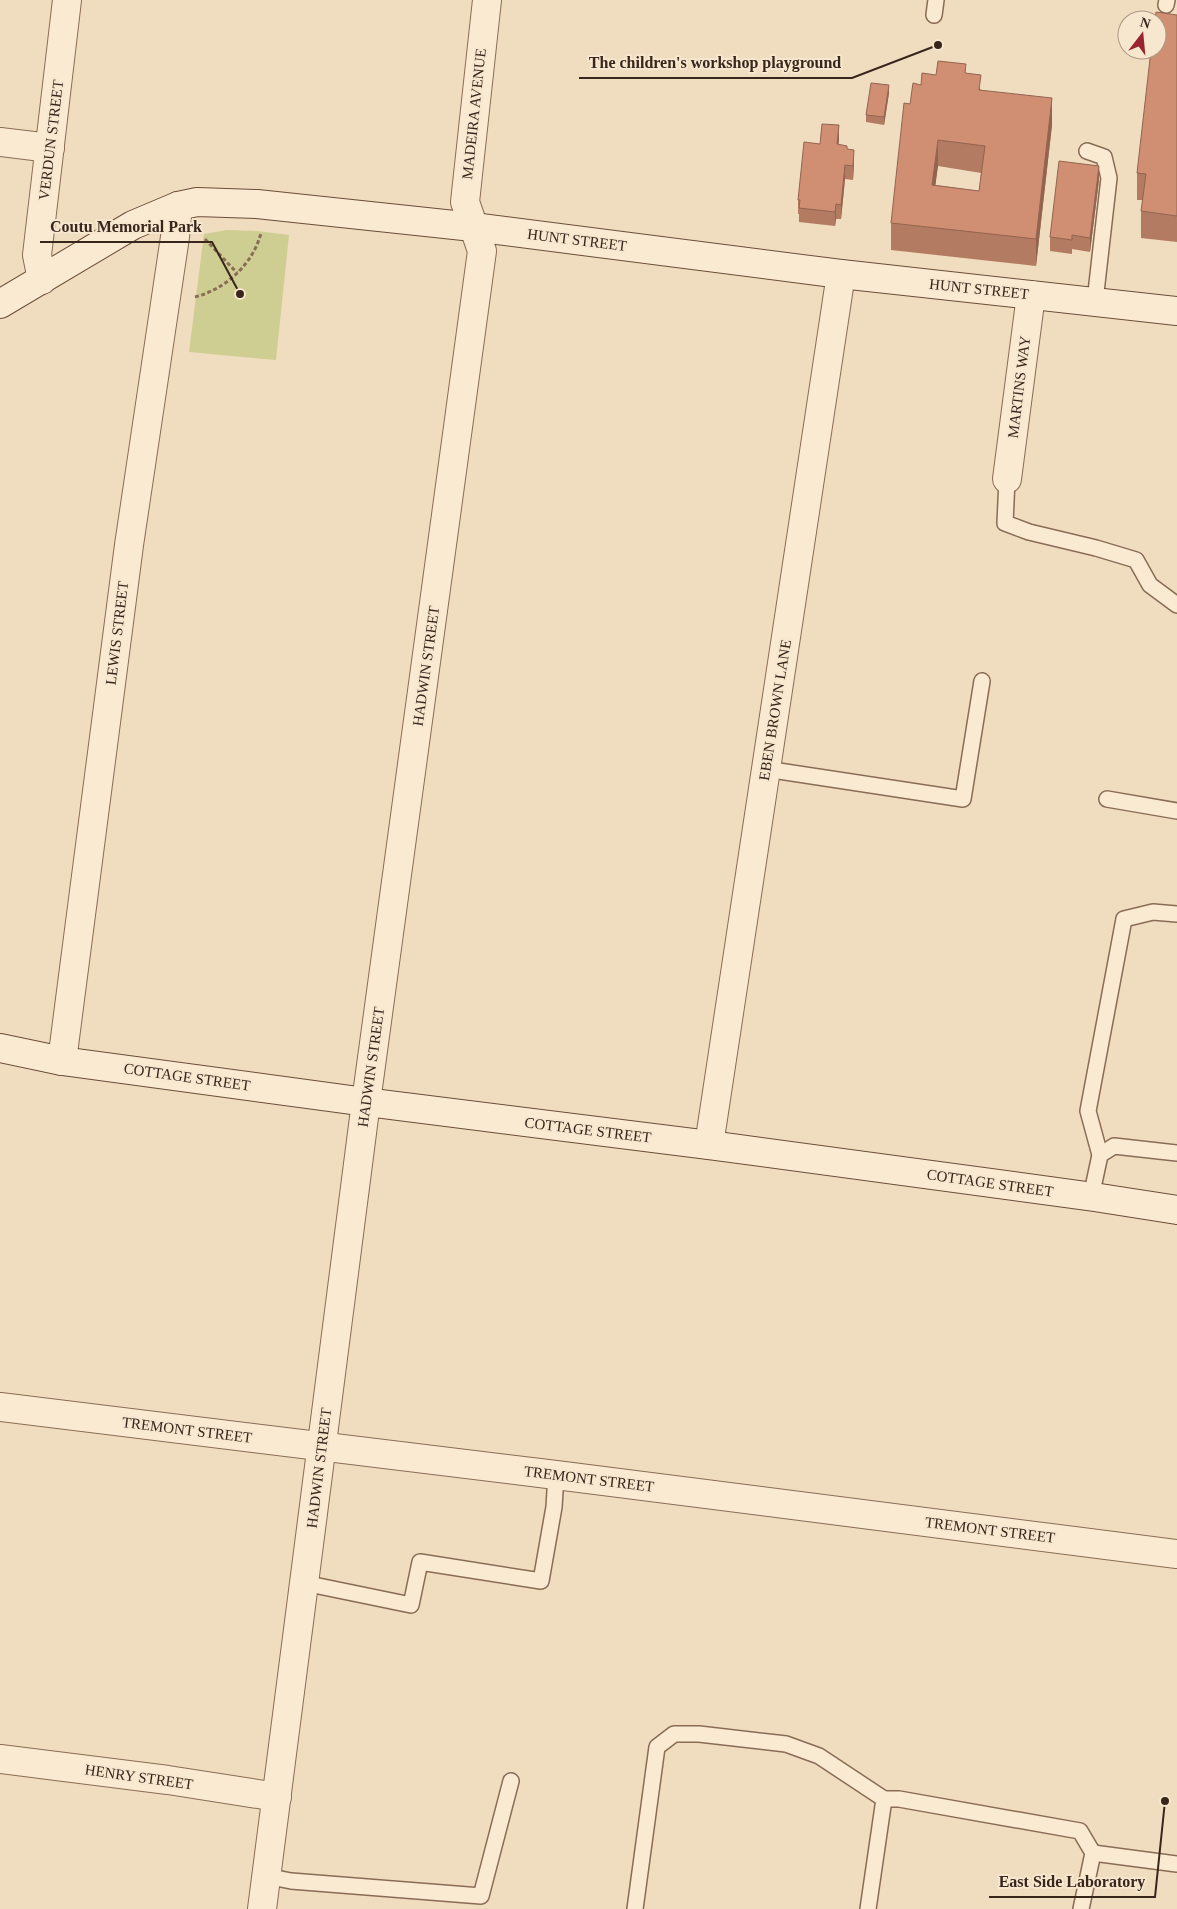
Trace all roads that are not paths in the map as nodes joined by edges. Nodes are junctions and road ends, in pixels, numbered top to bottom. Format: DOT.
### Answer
graph roads {
  1 [pos="67,0"];
  2 [pos="487,0"];
  3 [pos="0,142"];
  4 [pos="50,148"];
  5 [pos="1087,150"];
  6 [pos="178,206"];
  7 [pos="473,227"];
  8 [pos="841,274"];
  9 [pos="42,280"];
  10 [pos="1031,295"];
  11 [pos="1095,302"];
  12 [pos="0,304"];
  13 [pos="1177,311"];
  14 [pos="1007,479"];
  15 [pos="1177,605"];
  16 [pos="982,681"];
  17 [pos="766,769"];
  18 [pos="1106,799"];
  19 [pos="1177,811"];
  20 [pos="1177,914"];
  21 [pos="0,1048"];
  22 [pos="62,1061"];
  23 [pos="366,1102"];
  24 [pos="709,1145"];
  25 [pos="1177,1153"];
  26 [pos="1100,1155"];
  27 [pos="1091,1197"];
  28 [pos="1177,1210"];
  29 [pos="0,1407"];
  30 [pos="322,1447"];
  31 [pos="556,1475"];
  32 [pos="1177,1554"];
  33 [pos="304,1584"];
  34 [pos="0,1759"];
  35 [pos="511,1781"];
  36 [pos="277,1797"];
  37 [pos="884,1799"];
  38 [pos="1093,1853"];
  39 [pos="1177,1864"];
  40 [pos="266,1876"];
  41 [pos="262,1909"];
  42 [pos="635,1909"];
  43 [pos="868,1909"];
  44 [pos="1082,1909"];
  1 -- 4 [label="street, VERDUN STREET"];
  2 -- 7 [label="street, MADEIRA AVENUE"];
  3 -- 4 [label="street"];
  4 -- 9 [label="street, VERDUN STREET"];
  5 -- 11 [label="lane"];
  6 -- 7 [label="street, HUNT STREET"];
  6 -- 9 [label="street, HUNT STREET"];
  6 -- 22 [label="street, LEWIS STREET"];
  7 -- 8 [label="street, HUNT STREET"];
  7 -- 23 [label="street, HADWIN STREET"];
  8 -- 10 [label="street, HUNT STREET"];
  8 -- 17 [label="street, EBEN BROWN LANE"];
  9 -- 12 [label="street, HUNT STREET"];
  10 -- 11 [label="street, HUNT STREET"];
  10 -- 14 [label="street, MARTINS WAY"];
  11 -- 13 [label="street, HUNT STREET"];
  14 -- 15 [label="lane"];
  16 -- 17 [label="lane"];
  17 -- 24 [label="street, EBEN BROWN LANE"];
  18 -- 19 [label="lane"];
  20 -- 26 [label="lane"];
  21 -- 22 [label="street, COTTAGE STREET"];
  22 -- 23 [label="street, COTTAGE STREET"];
  23 -- 24 [label="street, COTTAGE STREET"];
  23 -- 30 [label="street, HADWIN STREET"];
  24 -- 27 [label="street, COTTAGE STREET"];
  25 -- 26 [label="lane"];
  26 -- 27 [label="lane"];
  27 -- 28 [label="street, COTTAGE STREET"];
  29 -- 30 [label="street, TREMONT STREET"];
  30 -- 31 [label="street, TREMONT STREET"];
  30 -- 33 [label="street, HADWIN STREET"];
  31 -- 32 [label="street, TREMONT STREET"];
  31 -- 33 [label="lane"];
  33 -- 36 [label="street, HADWIN STREET"];
  34 -- 36 [label="street, HENRY STREET"];
  35 -- 40 [label="lane"];
  36 -- 40 [label="street, HADWIN STREET"];
  37 -- 38 [label="lane"];
  37 -- 42 [label="lane"];
  37 -- 43 [label="lane"];
  38 -- 39 [label="lane"];
  38 -- 44 [label="lane"];
  40 -- 41 [label="street, HADWIN STREET"];
}
